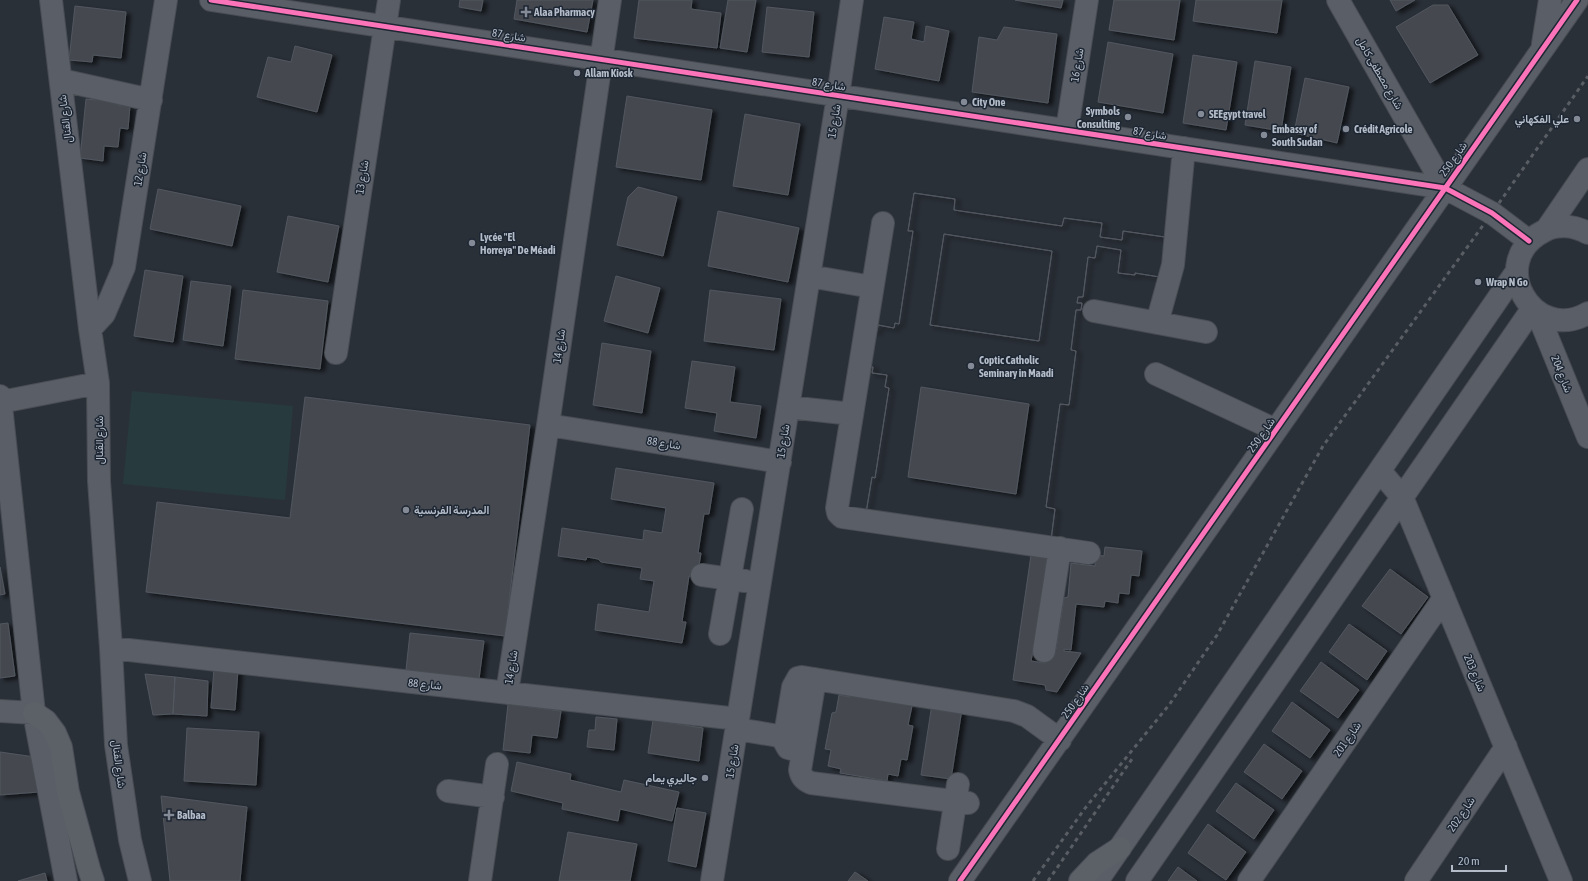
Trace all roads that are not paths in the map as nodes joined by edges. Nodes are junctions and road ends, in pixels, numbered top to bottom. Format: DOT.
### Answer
graph roads {
  1 [pos="51,0"];
  2 [pos="166,0"];
  3 [pos="211,0"];
  4 [pos="389,0"];
  5 [pos="610,0"];
  6 [pos="852,0"];
  7 [pos="1087,0"];
  8 [pos="1338,0"];
  9 [pos="1550,0"];
  10 [pos="1577,0"];
  11 [pos="385,26"];
  12 [pos="1542,50"];
  13 [pos="602,59"];
  14 [pos="60,80"];
  15 [pos="838,96"];
  16 [pos="151,100"];
  17 [pos="1067,130"];
  18 [pos="1184,148"];
  19 [pos="1588,169"];
  20 [pos="1445,188"];
  21 [pos="883,223"];
  22 [pos="1587,230"];
  23 [pos="1538,235"];
  24 [pos="1516,271"];
  25 [pos="809,276"];
  26 [pos="872,287"];
  27 [pos="1535,310"];
  28 [pos="1094,311"];
  29 [pos="1588,314"];
  30 [pos="1157,323"];
  31 [pos="90,329"];
  32 [pos="1206,332"];
  33 [pos="336,354"];
  34 [pos="1156,374"];
  35 [pos="98,383"];
  36 [pos="0,399"];
  37 [pos="788,407"];
  38 [pos="852,414"];
  39 [pos="548,425"];
  40 [pos="1586,426"];
  41 [pos="1276,430"];
  42 [pos="780,462"];
  43 [pos="1380,471"];
  44 [pos="1402,496"];
  45 [pos="742,508"];
  46 [pos="1060,548"];
  47 [pos="1089,553"];
  48 [pos="702,575"];
  49 [pos="730,579"];
  50 [pos="760,584"];
  51 [pos="1444,598"];
  52 [pos="720,634"];
  53 [pos="111,648"];
  54 [pos="1044,651"];
  55 [pos="815,679"];
  56 [pos="506,693"];
  57 [pos="0,711"];
  58 [pos="34,712"];
  59 [pos="738,724"];
  60 [pos="785,737"];
  61 [pos="1060,740"];
  62 [pos="1506,747"];
  63 [pos="803,752"];
  64 [pos="498,764"];
  65 [pos="448,791"];
  66 [pos="493,797"];
  67 [pos="1120,848"];
  68 [pos="948,849"];
  69 [pos="66,881"];
  70 [pos="93,881"];
  71 [pos="140,881"];
  72 [pos="480,881"];
  73 [pos="712,881"];
  74 [pos="960,881"];
  75 [pos="1080,881"];
  76 [pos="1097,881"];
  77 [pos="1137,881"];
  78 [pos="1249,881"];
  79 [pos="1416,881"];
  80 [pos="1561,881"];
  1 -- 14 [label="street, شارع القنال"];
  2 -- 16 [label="street, شارع 12"];
  3 -- 11 [label="street, شارع 87"];
  4 -- 11 [label="street, شارع 13"];
  5 -- 13 [label="street, شارع 14"];
  6 -- 15 [label="street, شارع 15"];
  7 -- 17 [label="street, شارع 16"];
  8 -- 20 [label="street, شارع مصطفى كامل"];
  9 -- 12 [label="street"];
  10 -- 12 [label="street, شارع 250"];
  11 -- 13 [label="street, شارع 87"];
  11 -- 33 [label="street, شارع 13"];
  12 -- 20 [label="street, شارع 250"];
  13 -- 15 [label="street, شارع 87"];
  13 -- 39 [label="street, شارع 14"];
  14 -- 16 [label="street"];
  14 -- 31 [label="street, شارع القنال"];
  15 -- 17 [label="street, شارع 87"];
  15 -- 25 [label="street, شارع 15"];
  16 -- 31 [label="street, شارع 12"];
  17 -- 18 [label="street, شارع 87"];
  18 -- 20 [label="street, شارع 87"];
  18 -- 30 [label="street"];
  19 -- 23 [label="street"];
  20 -- 23 [label="street"];
  20 -- 41 [label="street, شارع 250"];
  21 -- 26 [label="street"];
  22 -- 23 [label="street"];
  23 -- 24 [label="street"];
  24 -- 27 [label="street, شارع 204"];
  24 -- 43 [label="street"];
  25 -- 26 [label="street"];
  25 -- 37 [label="street, شارع 15"];
  26 -- 38 [label="street"];
  27 -- 29 [label="street"];
  27 -- 40 [label="street, شارع 204"];
  27 -- 44 [label="street"];
  28 -- 30 [label="street"];
  30 -- 32 [label="street"];
  31 -- 35 [label="street, شارع القنال"];
  34 -- 41 [label="street"];
  35 -- 36 [label="street"];
  35 -- 53 [label="street, شارع القنال"];
  36 -- 58 [label="street"];
  37 -- 38 [label="street"];
  37 -- 42 [label="street, شارع 15"];
  38 -- 46 [label="street"];
  39 -- 42 [label="street, شارع 88"];
  39 -- 56 [label="street, شارع 14"];
  41 -- 61 [label="street, شارع 250"];
  42 -- 50 [label="street, شارع 15"];
  43 -- 44 [label="street, شارع 203"];
  43 -- 67 [label="street"];
  44 -- 51 [label="street, شارع 203"];
  44 -- 77 [label="street"];
  45 -- 49 [label="street"];
  46 -- 47 [label="street"];
  46 -- 54 [label="street"];
  48 -- 49 [label="street"];
  49 -- 50 [label="street"];
  49 -- 52 [label="street"];
  50 -- 59 [label="street, شارع 15"];
  51 -- 62 [label="street, شارع 203"];
  51 -- 78 [label="street, شارع 201"];
  53 -- 56 [label="street, شارع 88"];
  53 -- 71 [label="street, شارع القنال"];
  55 -- 60 [label="street"];
  55 -- 61 [label="street"];
  55 -- 63 [label="street"];
  56 -- 59 [label="street, شارع 88"];
  57 -- 58 [label="street"];
  58 -- 69 [label="street"];
  58 -- 70 [label="main road"];
  59 -- 60 [label="street, شارع 88"];
  59 -- 73 [label="street, شارع 15"];
  60 -- 63 [label="street"];
  61 -- 74 [label="street, شارع 250"];
  62 -- 79 [label="street, شارع 202"];
  62 -- 80 [label="street, شارع 203"];
  63 -- 68 [label="street"];
  64 -- 66 [label="street"];
  65 -- 66 [label="street"];
  66 -- 72 [label="street"];
  67 -- 75 [label="main road"];
  67 -- 76 [label="street"];
}
